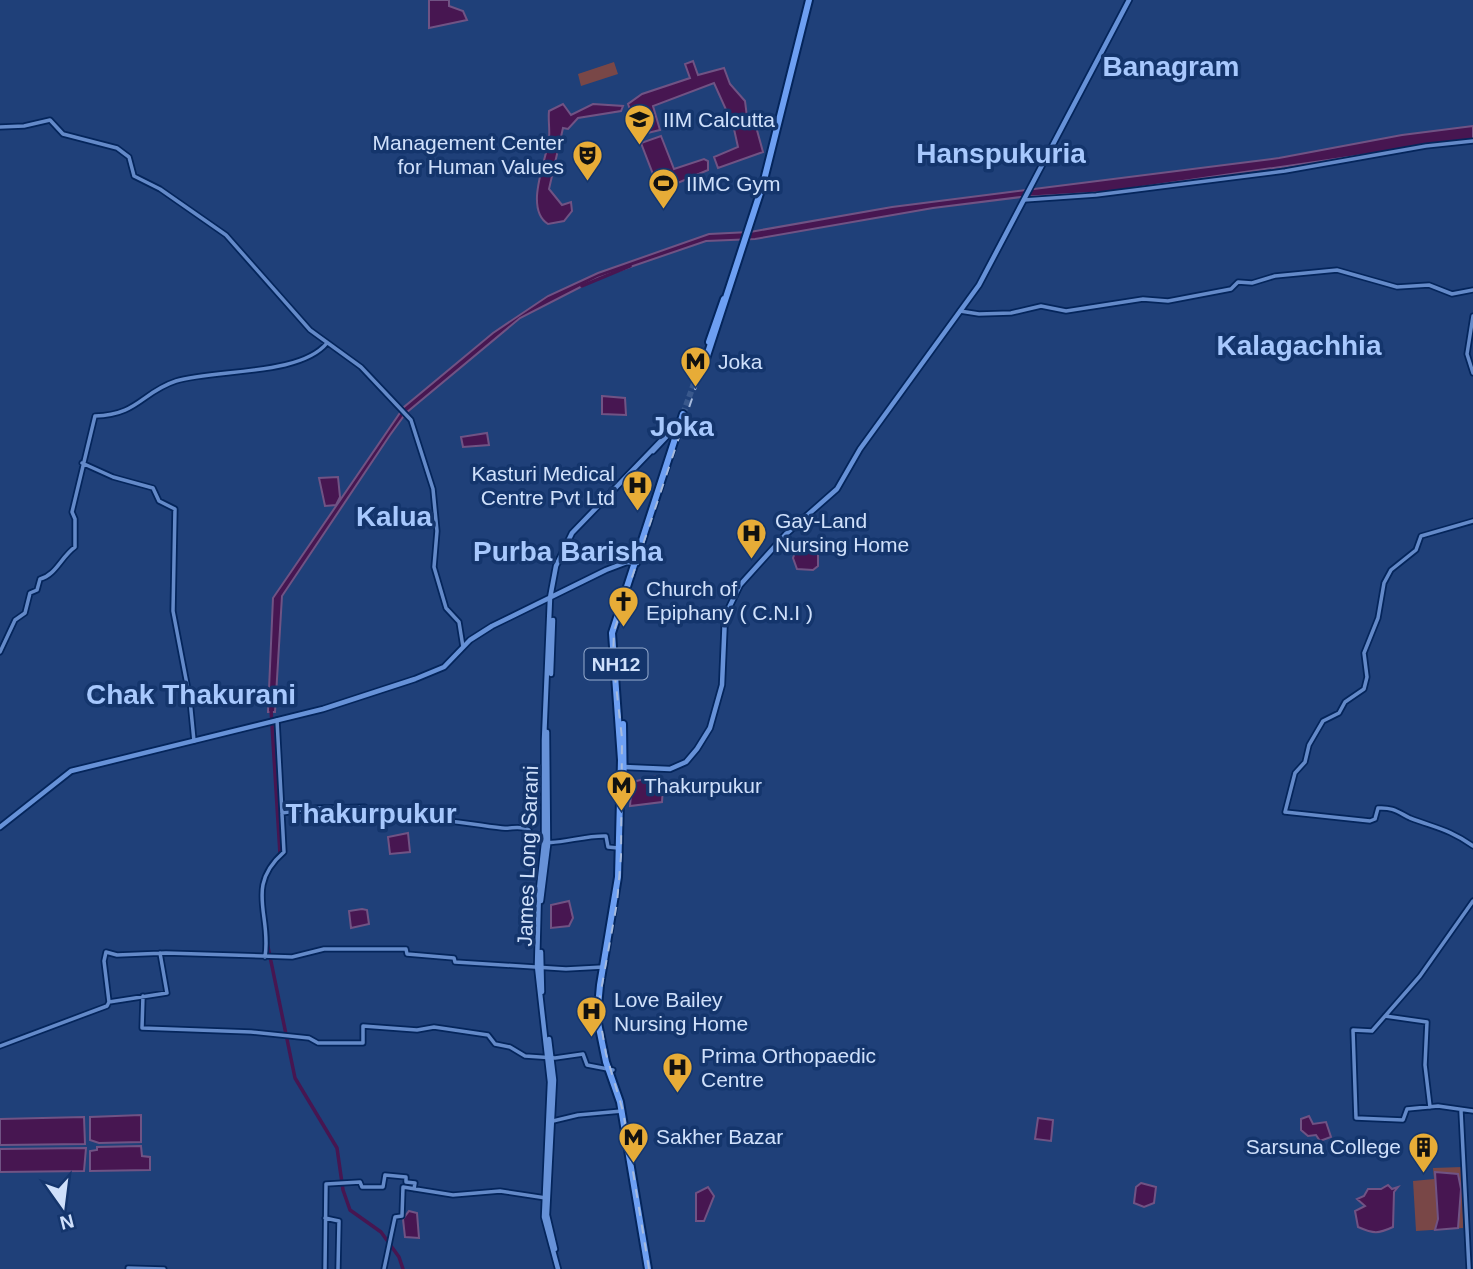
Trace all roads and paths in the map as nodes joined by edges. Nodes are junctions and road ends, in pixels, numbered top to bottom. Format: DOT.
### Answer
graph roads {
  1 [pos="809,0"];
  2 [pos="1129,0"];
  3 [pos="0,127"];
  4 [pos="1473,141"];
  5 [pos="1024,199"];
  6 [pos="1473,290"];
  7 [pos="960,311"];
  8 [pos="1473,316"];
  9 [pos="327,343"];
  10 [pos="702,364"];
  11 [pos="1473,373"];
  12 [pos="683,418"];
  13 [pos="678,434"];
  14 [pos="82,463"];
  15 [pos="1473,521"];
  16 [pos="635,563"];
  17 [pos="552,598"];
  18 [pos="463,647"];
  19 [pos="0,652"];
  20 [pos="273,721"];
  21 [pos="194,741"];
  22 [pos="623,767"];
  23 [pos="282,813"];
  24 [pos="0,827"];
  25 [pos="621,836"];
  26 [pos="546,843"];
  27 [pos="1473,846"];
  28 [pos="618,848"];
  29 [pos="1473,901"];
  30 [pos="615,919"];
  31 [pos="160,953"];
  32 [pos="268,957"];
  33 [pos="539,967"];
  34 [pos="603,967"];
  35 [pos="142,996"];
  36 [pos="109,1002"];
  37 [pos="1385,1016"];
  38 [pos="0,1046"];
  39 [pos="550,1058"];
  40 [pos="611,1070"];
  41 [pos="1430,1107"];
  42 [pos="622,1111"];
  43 [pos="1461,1111"];
  44 [pos="1473,1111"];
  45 [pos="553,1121"];
  46 [pos="549,1155"];
  47 [pos="632,1157"];
  48 [pos="414,1189"];
  49 [pos="547,1198"];
  50 [pos="324,1218"];
  51 [pos="128,1269"];
  52 [pos="164,1269"];
  53 [pos="325,1269"];
  54 [pos="338,1269"];
  55 [pos="384,1269"];
  56 [pos="559,1269"];
  57 [pos="649,1269"];
  58 [pos="1469,1269"];
  1 -- 10 [label="highway"];
  2 -- 5 [label="main road"];
  3 -- 9 [label="street"];
  4 -- 5 [label="street"];
  5 -- 7 [label="main road"];
  6 -- 7 [label="street"];
  7 -- 22 [label="main road"];
  8 -- 11 [label="street"];
  9 -- 14 [label="street"];
  9 -- 18 [label="street"];
  12 -- 13 [label="highway, NH12"];
  12 -- 17 [label="main road"];
  13 -- 16 [label="highway, NH12"];
  13 -- 17 [label="main road, James Long Sarani"];
  14 -- 19 [label="street"];
  14 -- 21 [label="street"];
  15 -- 27 [label="street"];
  16 -- 17 [label="main road"];
  16 -- 22 [label="highway, NH12"];
  17 -- 18 [label="main road"];
  17 -- 26 [label="main road, James Long Sarani"];
  18 -- 20 [label="main road"];
  20 -- 21 [label="main road"];
  20 -- 23 [label="street"];
  21 -- 24 [label="main road"];
  22 -- 25 [label="highway, NH12"];
  23 -- 26 [label="street"];
  23 -- 32 [label="street"];
  25 -- 28 [label="highway, NH12"];
  25 -- 30 [label="highway, NH12"];
  26 -- 28 [label="street"];
  26 -- 33 [label="main road, James Long Sarani"];
  28 -- 30 [label="highway, NH12"];
  29 -- 37 [label="street"];
  30 -- 34 [label="highway, NH12"];
  30 -- 40 [label="highway, NH12"];
  31 -- 32 [label="street"];
  31 -- 35 [label="street"];
  31 -- 36 [label="street"];
  32 -- 33 [label="street"];
  33 -- 34 [label="street"];
  33 -- 39 [label="main road, James Long Sarani"];
  34 -- 40 [label="highway, NH12"];
  35 -- 36 [label="street"];
  35 -- 39 [label="street"];
  36 -- 38 [label="street"];
  37 -- 41 [label="street"];
  37 -- 41 [label="street"];
  39 -- 40 [label="street"];
  39 -- 45 [label="main road, James Long Sarani"];
  39 -- 46 [label="main road"];
  40 -- 42 [label="highway, NH12"];
  40 -- 47 [label="highway, NH12"];
  41 -- 43 [label="street"];
  42 -- 45 [label="street"];
  42 -- 47 [label="highway, NH12"];
  43 -- 44 [label="street"];
  43 -- 58 [label="street"];
  45 -- 46 [label="main road, James Long Sarani"];
  46 -- 49 [label="main road, James Long Sarani"];
  47 -- 57 [label="highway, NH12"];
  48 -- 49 [label="street"];
  48 -- 50 [label="street"];
  48 -- 55 [label="street"];
  49 -- 56 [label="main road, James Long Sarani"];
  50 -- 53 [label="street"];
  50 -- 54 [label="street"];
  51 -- 52 [label="street"];
}
